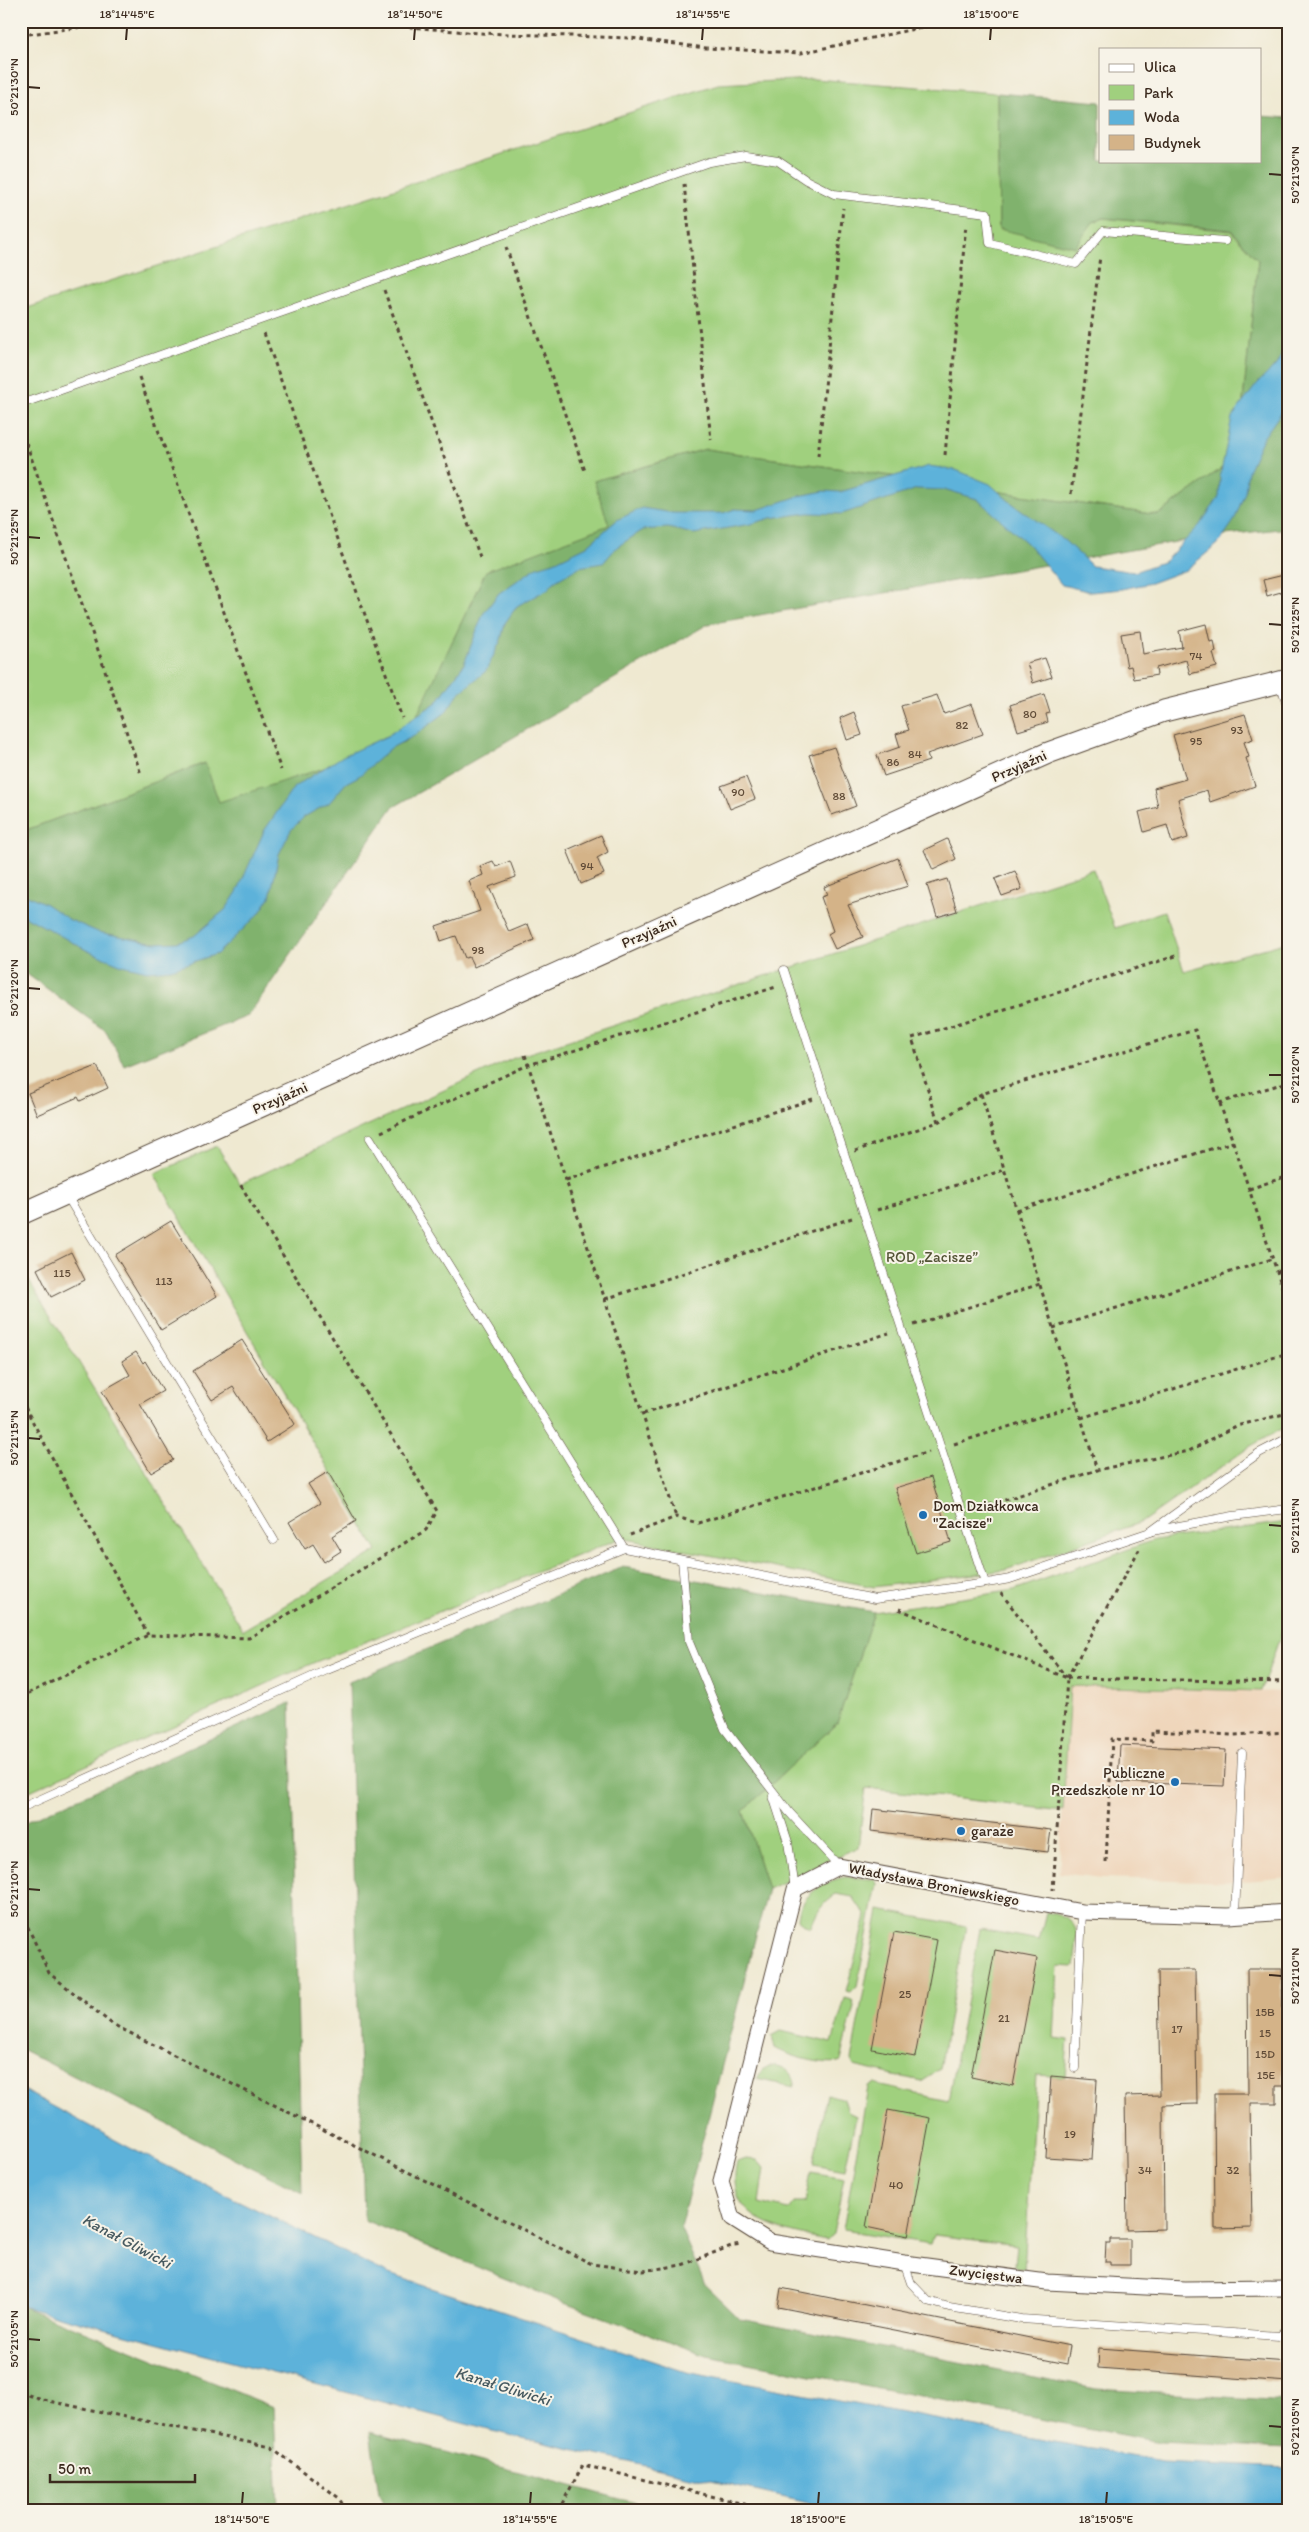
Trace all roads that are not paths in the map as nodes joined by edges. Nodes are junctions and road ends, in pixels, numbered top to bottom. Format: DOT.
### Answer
graph roads {
  1 [pos="1225,242"];
  2 [pos="21,404"];
  3 [pos="1284,681"];
  4 [pos="1288,707"];
  5 [pos="784,970"];
  6 [pos="370,1138"];
  7 [pos="66,1194"];
  8 [pos="21,1214"];
  9 [pos="1288,1438"];
  10 [pos="1288,1509"];
  11 [pos="1150,1532"];
  12 [pos="274,1540"];
  13 [pos="624,1548"];
  14 [pos="682,1560"];
  15 [pos="989,1582"];
  16 [pos="1242,1753"];
  17 [pos="771,1789"];
  18 [pos="21,1808"];
  19 [pos="840,1866"];
  20 [pos="795,1889"];
  21 [pos="1082,1912"];
  22 [pos="1288,1912"];
  23 [pos="1235,1916"];
  24 [pos="1075,2068"];
  25 [pos="904,2263"];
  26 [pos="1288,2288"];
  27 [pos="1288,2327"];
  1 -- 2 [label="lane"];
  3 -- 4 [label="lane"];
  3 -- 7 [label="main road, Przyjaźni"];
  5 -- 15 [label="lane"];
  6 -- 13 [label="lane"];
  7 -- 8 [label="main road, Przyjaźni"];
  7 -- 12 [label="lane"];
  9 -- 11 [label="lane"];
  10 -- 11 [label="lane"];
  11 -- 15 [label="lane"];
  13 -- 14 [label="lane"];
  13 -- 18 [label="lane"];
  14 -- 15 [label="lane"];
  14 -- 17 [label="lane"];
  16 -- 23 [label="lane"];
  17 -- 19 [label="lane"];
  17 -- 20 [label="lane"];
  19 -- 20 [label="street, Władysława Broniewskiego"];
  19 -- 21 [label="street, Władysława Broniewskiego"];
  20 -- 25 [label="street, Zwycięstwa"];
  21 -- 23 [label="street, Władysława Broniewskiego"];
  21 -- 24 [label="lane"];
  22 -- 23 [label="street, Władysława Broniewskiego"];
  25 -- 26 [label="street, Zwycięstwa"];
  25 -- 27 [label="lane"];
}
